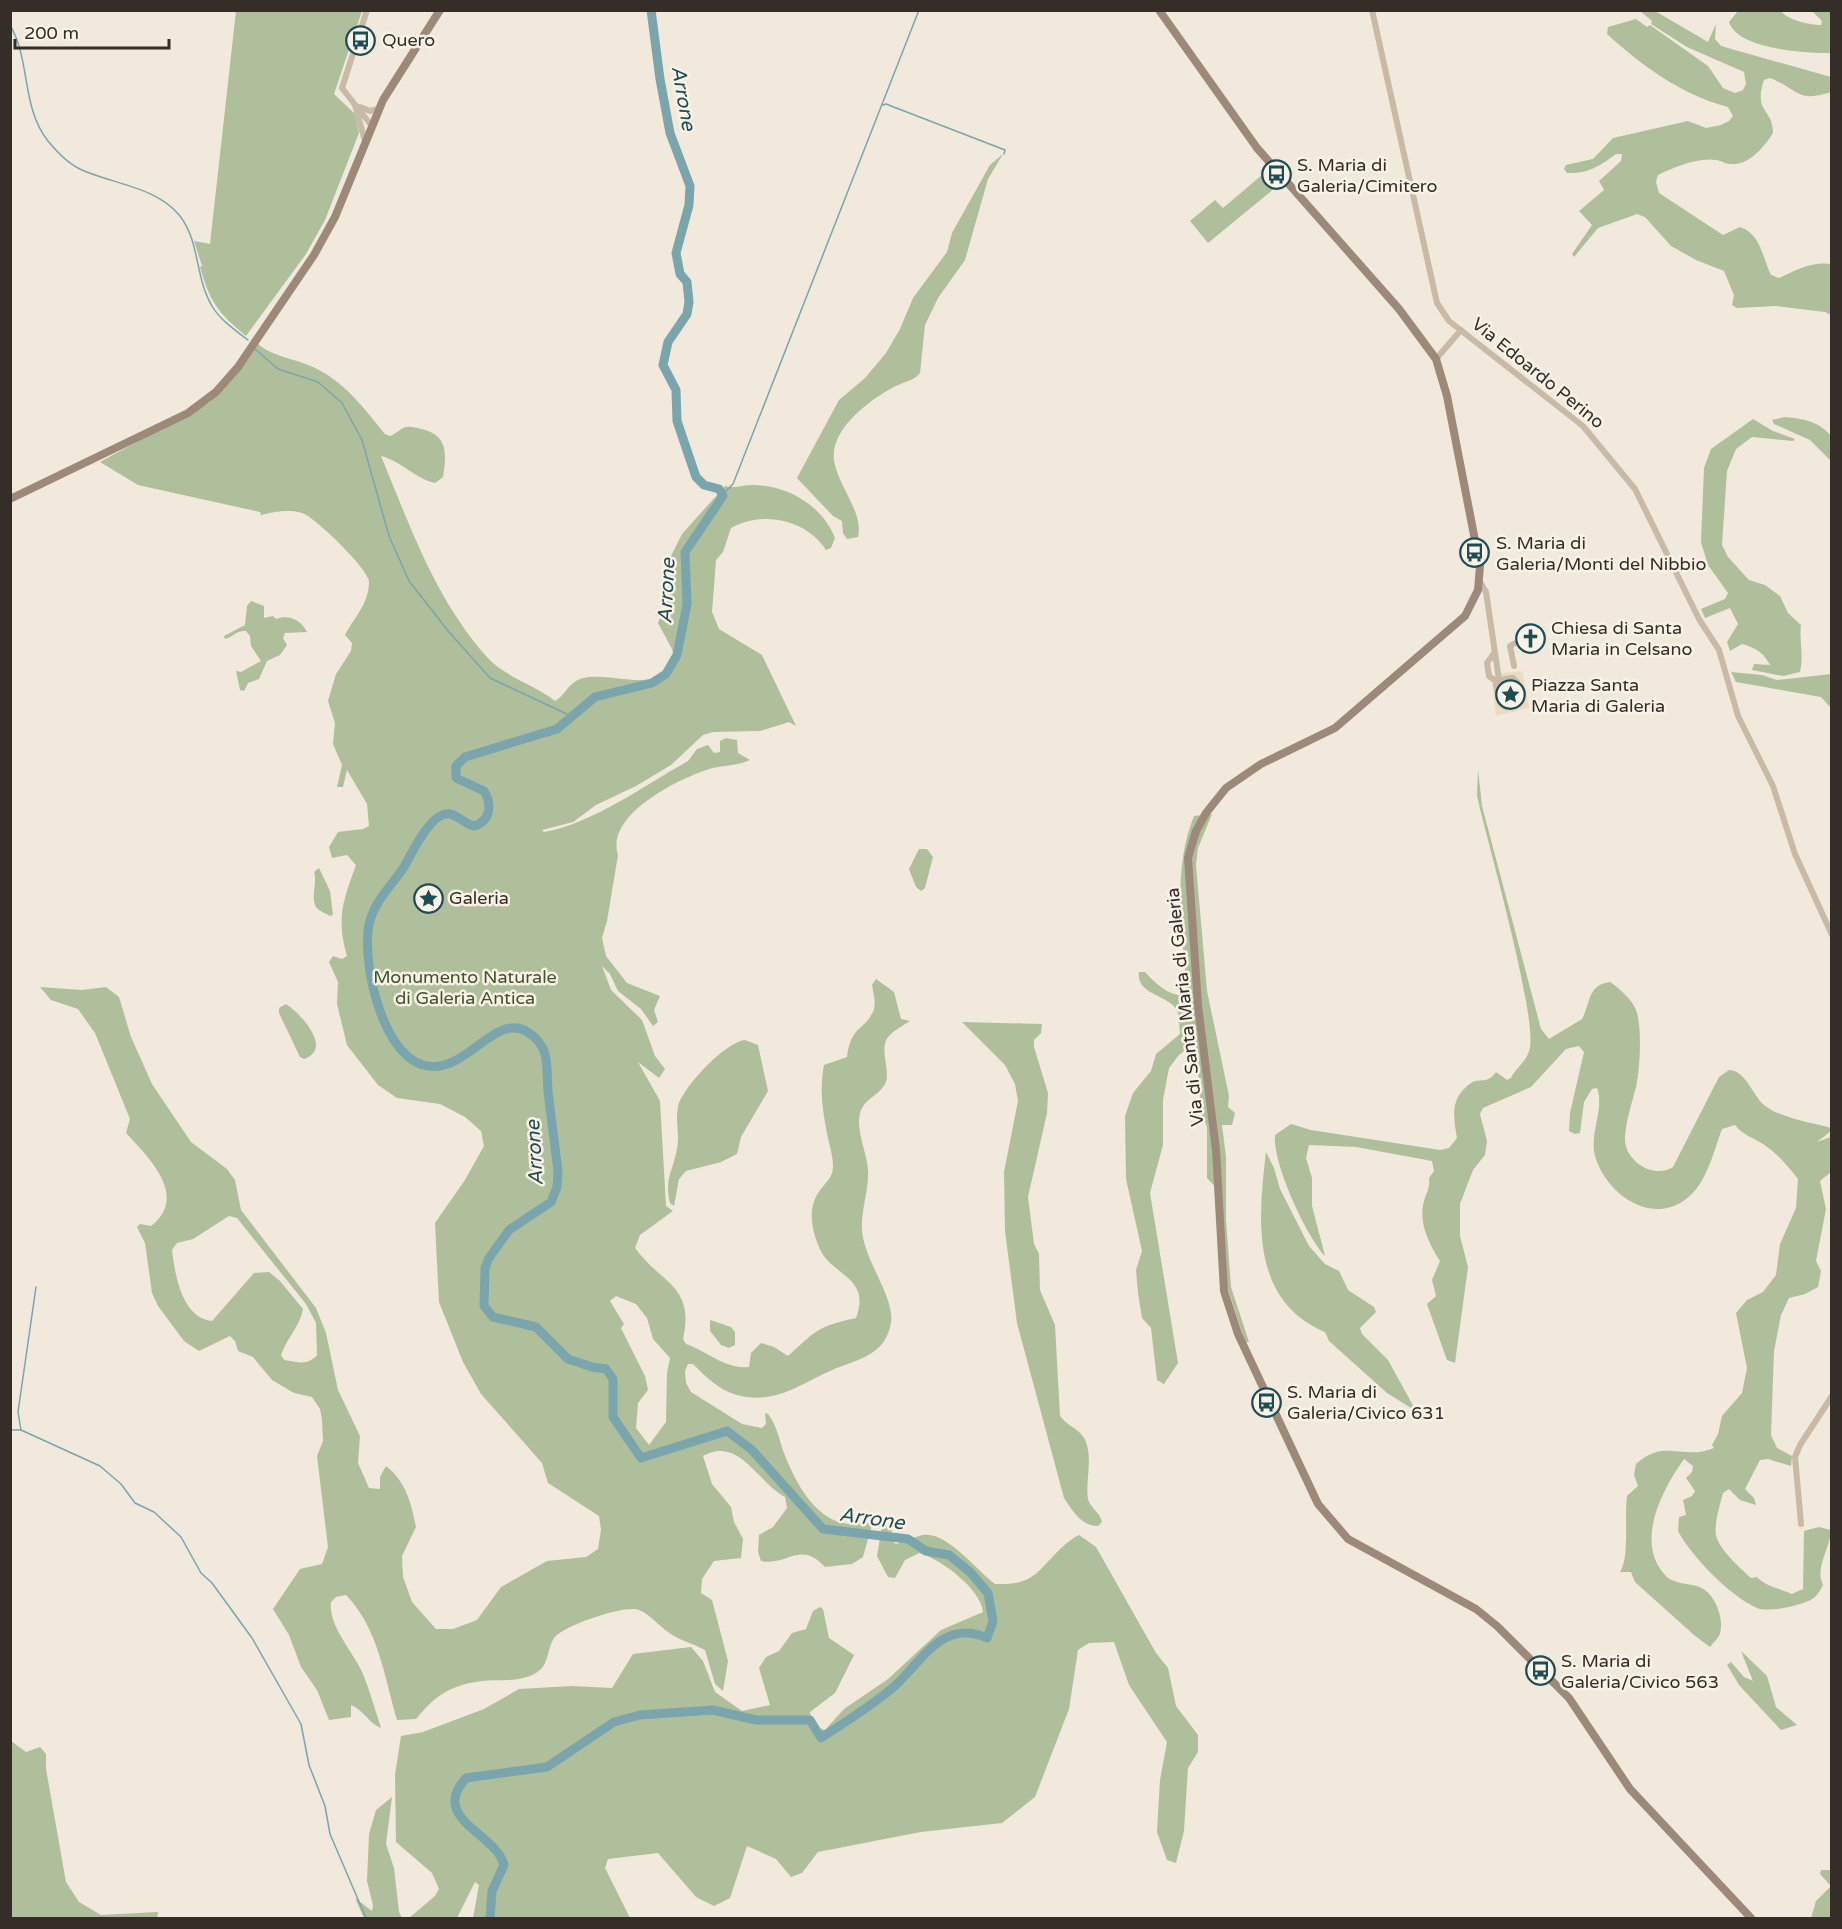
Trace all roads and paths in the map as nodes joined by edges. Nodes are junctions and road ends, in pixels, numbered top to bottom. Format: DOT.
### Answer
graph roads {
  1 [pos="367,10"];
  2 [pos="440,10"];
  3 [pos="1159,10"];
  4 [pos="1372,10"];
  5 [pos="355,104"];
  6 [pos="378,109"];
  7 [pos="371,125"];
  8 [pos="364,141"];
  9 [pos="1461,330"];
  10 [pos="1436,359"];
  11 [pos="10,499"];
  12 [pos="1479,581"];
  13 [pos="1519,641"];
  14 [pos="1515,679"];
  15 [pos="1498,681"];
  16 [pos="1832,935"];
  17 [pos="1832,1396"];
  18 [pos="1801,1524"];
  19 [pos="1751,1918"];
  1 -- 5 [label="street"];
  2 -- 6 [label="street"];
  3 -- 10 [label="street, Via di Santa Maria di Galeria"];
  4 -- 9 [label="street, Via Edoardo Perino"];
  5 -- 6 [label="street"];
  5 -- 7 [label="street"];
  5 -- 8 [label="street"];
  6 -- 7 [label="street"];
  7 -- 8 [label="street"];
  8 -- 11 [label="street"];
  9 -- 10 [label="street"];
  9 -- 16 [label="street, Via Edoardo Perino"];
  10 -- 12 [label="street, Via di Santa Maria di Galeria"];
  12 -- 15 [label="street"];
  12 -- 19 [label="street, Via di Santa Maria di Galeria"];
  13 -- 14 [label="street"];
  14 -- 15 [label="street"];
  14 -- 15 [label="street"];
  17 -- 18 [label="street"];
}
